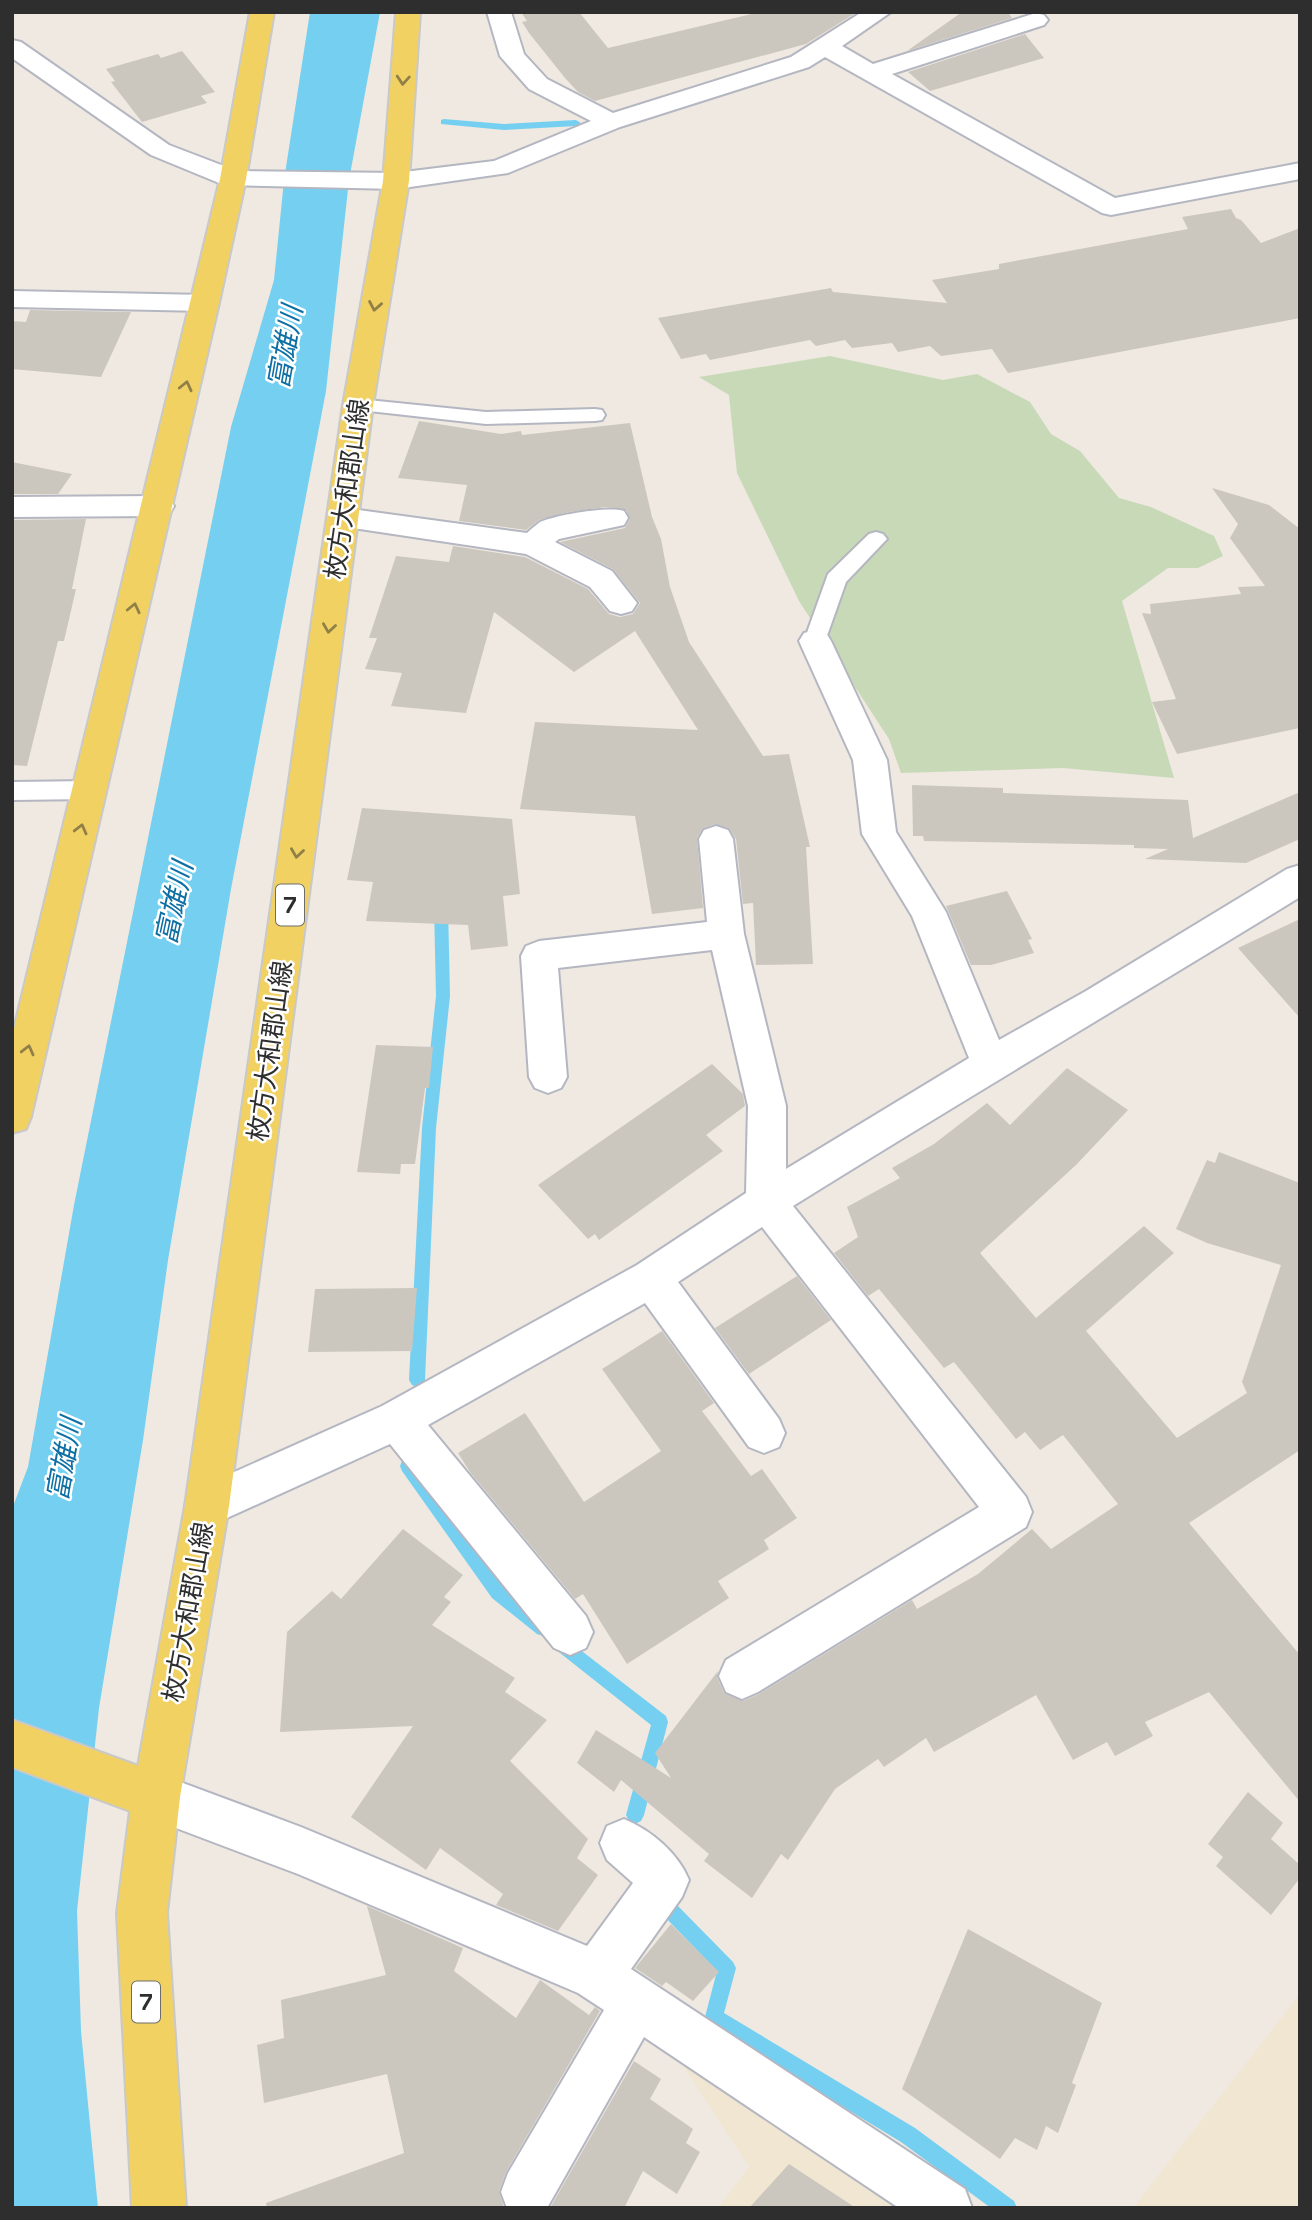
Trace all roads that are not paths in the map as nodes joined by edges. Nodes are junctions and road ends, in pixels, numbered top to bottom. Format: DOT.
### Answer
graph roads {
  1 [pos="262,12"];
  2 [pos="408,12"];
  3 [pos="499,12"];
  4 [pos="879,12"];
  5 [pos="1036,20"];
  6 [pos="12,47"];
  7 [pos="824,47"];
  8 [pos="870,73"];
  9 [pos="611,122"];
  10 [pos="1300,171"];
  11 [pos="233,179"];
  12 [pos="397,181"];
  13 [pos="12,299"];
  14 [pos="205,303"];
  15 [pos="358,405"];
  16 [pos="595,415"];
  17 [pos="159,506"];
  18 [pos="12,507"];
  19 [pos="613,517"];
  20 [pos="344,518"];
  21 [pos="876,539"];
  22 [pos="533,544"];
  23 [pos="621,603"];
  24 [pos="815,641"];
  25 [pos="91,790"];
  26 [pos="12,791"];
  27 [pos="716,839"];
  28 [pos="1300,879"];
  29 [pos="726,934"];
  30 [pos="990,1064"];
  31 [pos="548,1077"];
  32 [pos="12,1117"];
  33 [pos="766,1202"];
  34 [pos="651,1278"];
  35 [pos="397,1420"];
  36 [pos="764,1433"];
  37 [pos="207,1506"];
  38 [pos="570,1632"];
  39 [pos="742,1676"];
  40 [pos="12,1743"];
  41 [pos="156,1797"];
  42 [pos="624,1843"];
  43 [pos="616,1988"];
  44 [pos="527,2192"];
  45 [pos="159,2208"];
  46 [pos="946,2208"];
  1 -- 11 [label="main road"];
  2 -- 12 [label="main road, 枚方大和郡山線 / 7, one-way"];
  3 -- 9 [label="street"];
  4 -- 7 [label="street"];
  5 -- 8 [label="street"];
  6 -- 11 [label="street"];
  7 -- 8 [label="street"];
  7 -- 9 [label="street"];
  8 -- 10 [label="street"];
  9 -- 12 [label="street"];
  11 -- 12 [label="street"];
  11 -- 14 [label="main road"];
  12 -- 15 [label="main road, 枚方大和郡山線 / 7, one-way"];
  13 -- 14 [label="street"];
  17 -- 14 [label="main road, one-way"];
  15 -- 16 [label="lane"];
  15 -- 20 [label="main road, 枚方大和郡山線 / 7"];
  17 -- 18 [label="street"];
  25 -- 17 [label="main road, one-way"];
  19 -- 22 [label="street"];
  20 -- 22 [label="street"];
  20 -- 37 [label="main road, 枚方大和郡山線 / 7, one-way"];
  21 -- 24 [label="lane"];
  22 -- 23 [label="street"];
  24 -- 30 [label="street"];
  25 -- 26 [label="lane"];
  32 -- 25 [label="main road, one-way"];
  27 -- 29 [label="street"];
  28 -- 30 [label="street"];
  29 -- 31 [label="street"];
  29 -- 33 [label="street"];
  30 -- 33 [label="street"];
  33 -- 34 [label="street"];
  33 -- 39 [label="street"];
  34 -- 35 [label="street"];
  34 -- 36 [label="street"];
  35 -- 37 [label="street"];
  35 -- 38 [label="street"];
  37 -- 41 [label="main road, 枚方大和郡山線 / 7"];
  40 -- 41 [label="main road"];
  41 -- 43 [label="street"];
  41 -- 45 [label="main road, 枚方大和郡山線 / 7"];
  42 -- 43 [label="street"];
  43 -- 44 [label="street"];
  43 -- 46 [label="street"];
}
